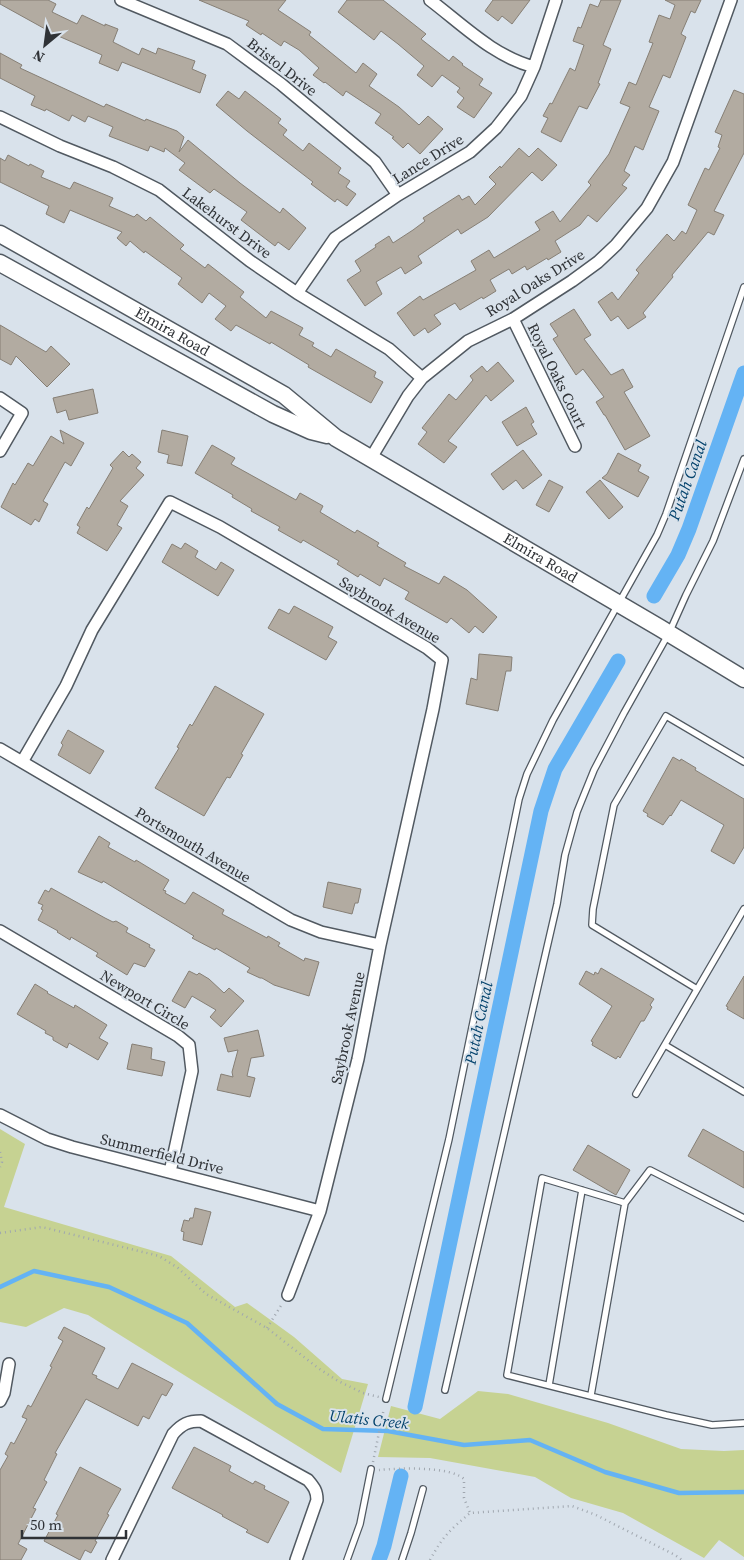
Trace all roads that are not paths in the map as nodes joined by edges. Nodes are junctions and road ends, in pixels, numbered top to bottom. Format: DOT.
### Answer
graph roads {
  1 [pos="121,0"];
  2 [pos="430,0"];
  3 [pos="556,0"];
  4 [pos="731,0"];
  5 [pos="534,67"];
  6 [pos="0,117"];
  7 [pos="398,195"];
  8 [pos="0,234"];
  9 [pos="0,263"];
  10 [pos="744,287"];
  11 [pos="297,292"];
  12 [pos="513,319"];
  13 [pos="422,378"];
  14 [pos="0,398"];
  15 [pos="336,438"];
  16 [pos="574,446"];
  17 [pos="0,451"];
  18 [pos="370,458"];
  19 [pos="744,459"];
  20 [pos="619,604"];
  21 [pos="669,633"];
  22 [pos="744,679"];
  23 [pos="0,749"];
  24 [pos="22,762"];
  25 [pos="744,762"];
  26 [pos="744,909"];
  27 [pos="0,931"];
  28 [pos="380,945"];
  29 [pos="697,989"];
  30 [pos="665,1046"];
  31 [pos="744,1092"];
  32 [pos="636,1094"];
  33 [pos="0,1115"];
  34 [pos="170,1172"];
  35 [pos="582,1190"];
  36 [pos="625,1203"];
  37 [pos="320,1211"];
  38 [pos="744,1218"];
  39 [pos="288,1295"];
  40 [pos="9,1364"];
  41 [pos="549,1385"];
  42 [pos="445,1390"];
  43 [pos="591,1395"];
  44 [pos="386,1399"];
  45 [pos="0,1401"];
  46 [pos="744,1423"];
  47 [pos="371,1469"];
  48 [pos="423,1490"];
  49 [pos="112,1560"];
  50 [pos="296,1560"];
  51 [pos="347,1560"];
  52 [pos="402,1560"];
  1 -- 7 [label="street, Bristol Drive"];
  2 -- 5 [label="street"];
  3 -- 5 [label="street, Lance Drive"];
  4 -- 12 [label="street, Royal Oaks Drive"];
  5 -- 7 [label="street, Lance Drive"];
  6 -- 11 [label="street, Lakehurst Drive"];
  7 -- 11 [label="street, Lance Drive"];
  8 -- 15 [label="main road, Elmira Road"];
  9 -- 15 [label="main road, Elmira Road"];
  10 -- 20 [label="lane"];
  11 -- 13 [label="street, Lakehurst Drive"];
  12 -- 13 [label="street, Royal Oaks Drive"];
  12 -- 16 [label="street, Royal Oaks Court"];
  13 -- 18 [label="street, Royal Oaks Drive"];
  14 -- 17 [label="street"];
  15 -- 18 [label="main road, Elmira Road"];
  18 -- 20 [label="main road, Elmira Road"];
  19 -- 21 [label="lane"];
  20 -- 21 [label="main road, Elmira Road"];
  20 -- 44 [label="lane"];
  21 -- 22 [label="main road, Elmira Road"];
  21 -- 42 [label="lane"];
  23 -- 24 [label="street, Portsmouth Avenue"];
  24 -- 28 [label="street, Portsmouth Avenue"];
  24 -- 28 [label="street, Saybrook Avenue"];
  25 -- 29 [label="lane"];
  26 -- 29 [label="lane"];
  27 -- 34 [label="street, Newport Circle"];
  28 -- 37 [label="street, Saybrook Avenue"];
  29 -- 30 [label="lane"];
  30 -- 31 [label="lane"];
  30 -- 32 [label="lane"];
  33 -- 34 [label="street, Summerfield Drive"];
  34 -- 37 [label="street, Summerfield Drive"];
  35 -- 36 [label="lane"];
  35 -- 41 [label="lane"];
  35 -- 41 [label="lane"];
  36 -- 38 [label="lane"];
  36 -- 43 [label="lane"];
  37 -- 39 [label="street, Saybrook Avenue"];
  40 -- 45 [label="street"];
  41 -- 43 [label="lane"];
  43 -- 46 [label="lane"];
  47 -- 51 [label="lane"];
  48 -- 52 [label="lane"];
  49 -- 50 [label="street"];
}
